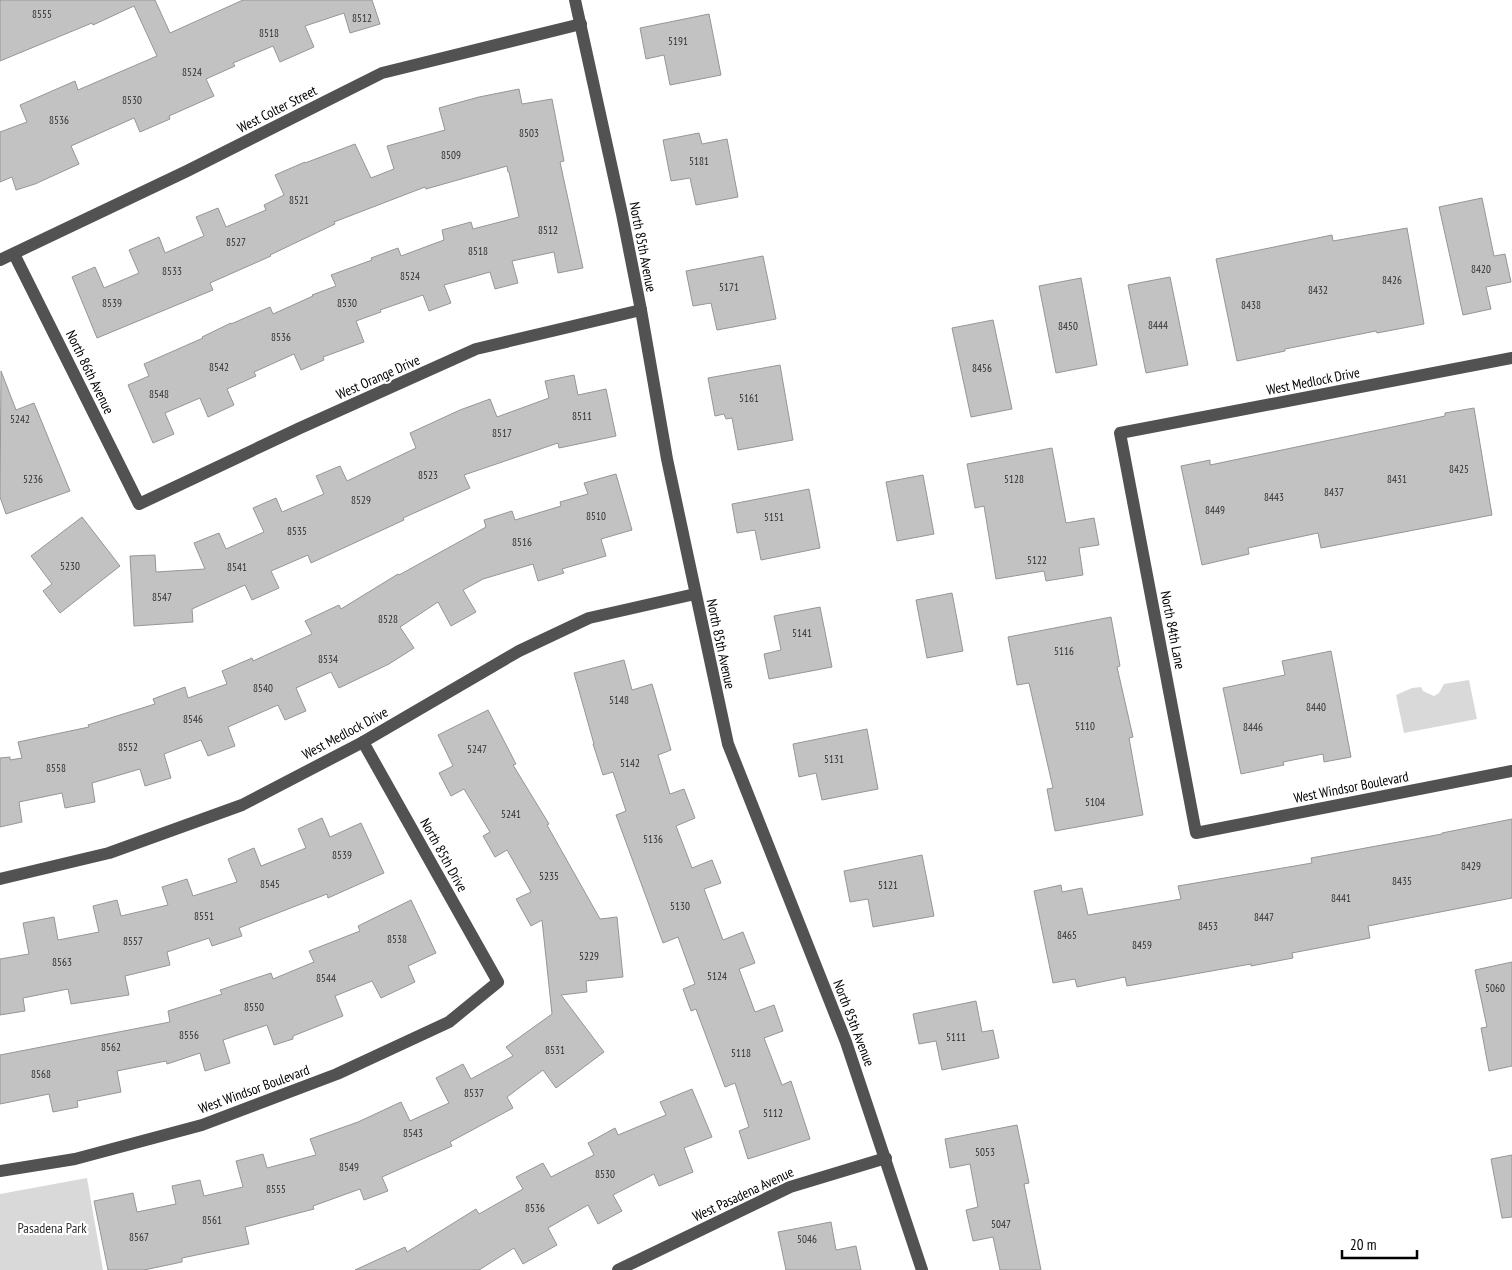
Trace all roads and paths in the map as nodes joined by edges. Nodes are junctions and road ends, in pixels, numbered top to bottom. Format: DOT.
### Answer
graph roads {
  1 [pos="575,0"];
  2 [pos="582,24"];
  3 [pos="14,254"];
  4 [pos="0,260"];
  5 [pos="641,310"];
  6 [pos="1512,357"];
  7 [pos="1120,433"];
  8 [pos="139,504"];
  9 [pos="695,594"];
  10 [pos="363,742"];
  11 [pos="1512,771"];
  12 [pos="1196,833"];
  13 [pos="0,879"];
  14 [pos="498,982"];
  15 [pos="886,1158"];
  16 [pos="0,1171"];
  17 [pos="618,1270"];
  18 [pos="922,1270"];
  1 -- 2 [label="street, North 85th Avenue"];
  2 -- 3 [label="street, West Colter Street"];
  2 -- 5 [label="street, North 85th Avenue"];
  3 -- 4 [label="street, West Colter Street"];
  3 -- 8 [label="street, North 86th Avenue"];
  5 -- 8 [label="street, West Orange Drive"];
  5 -- 9 [label="street, North 85th Avenue"];
  6 -- 7 [label="street, West Medlock Drive"];
  7 -- 12 [label="street, North 84th Lane"];
  9 -- 10 [label="street, West Medlock Drive"];
  9 -- 15 [label="street, North 85th Avenue"];
  10 -- 13 [label="street, West Medlock Drive"];
  10 -- 14 [label="street, North 85th Drive"];
  11 -- 12 [label="street, West Windsor Boulevard"];
  14 -- 16 [label="street, West Windsor Boulevard"];
  15 -- 17 [label="street, West Pasadena Avenue"];
  15 -- 18 [label="street, North 85th Avenue"];
}
